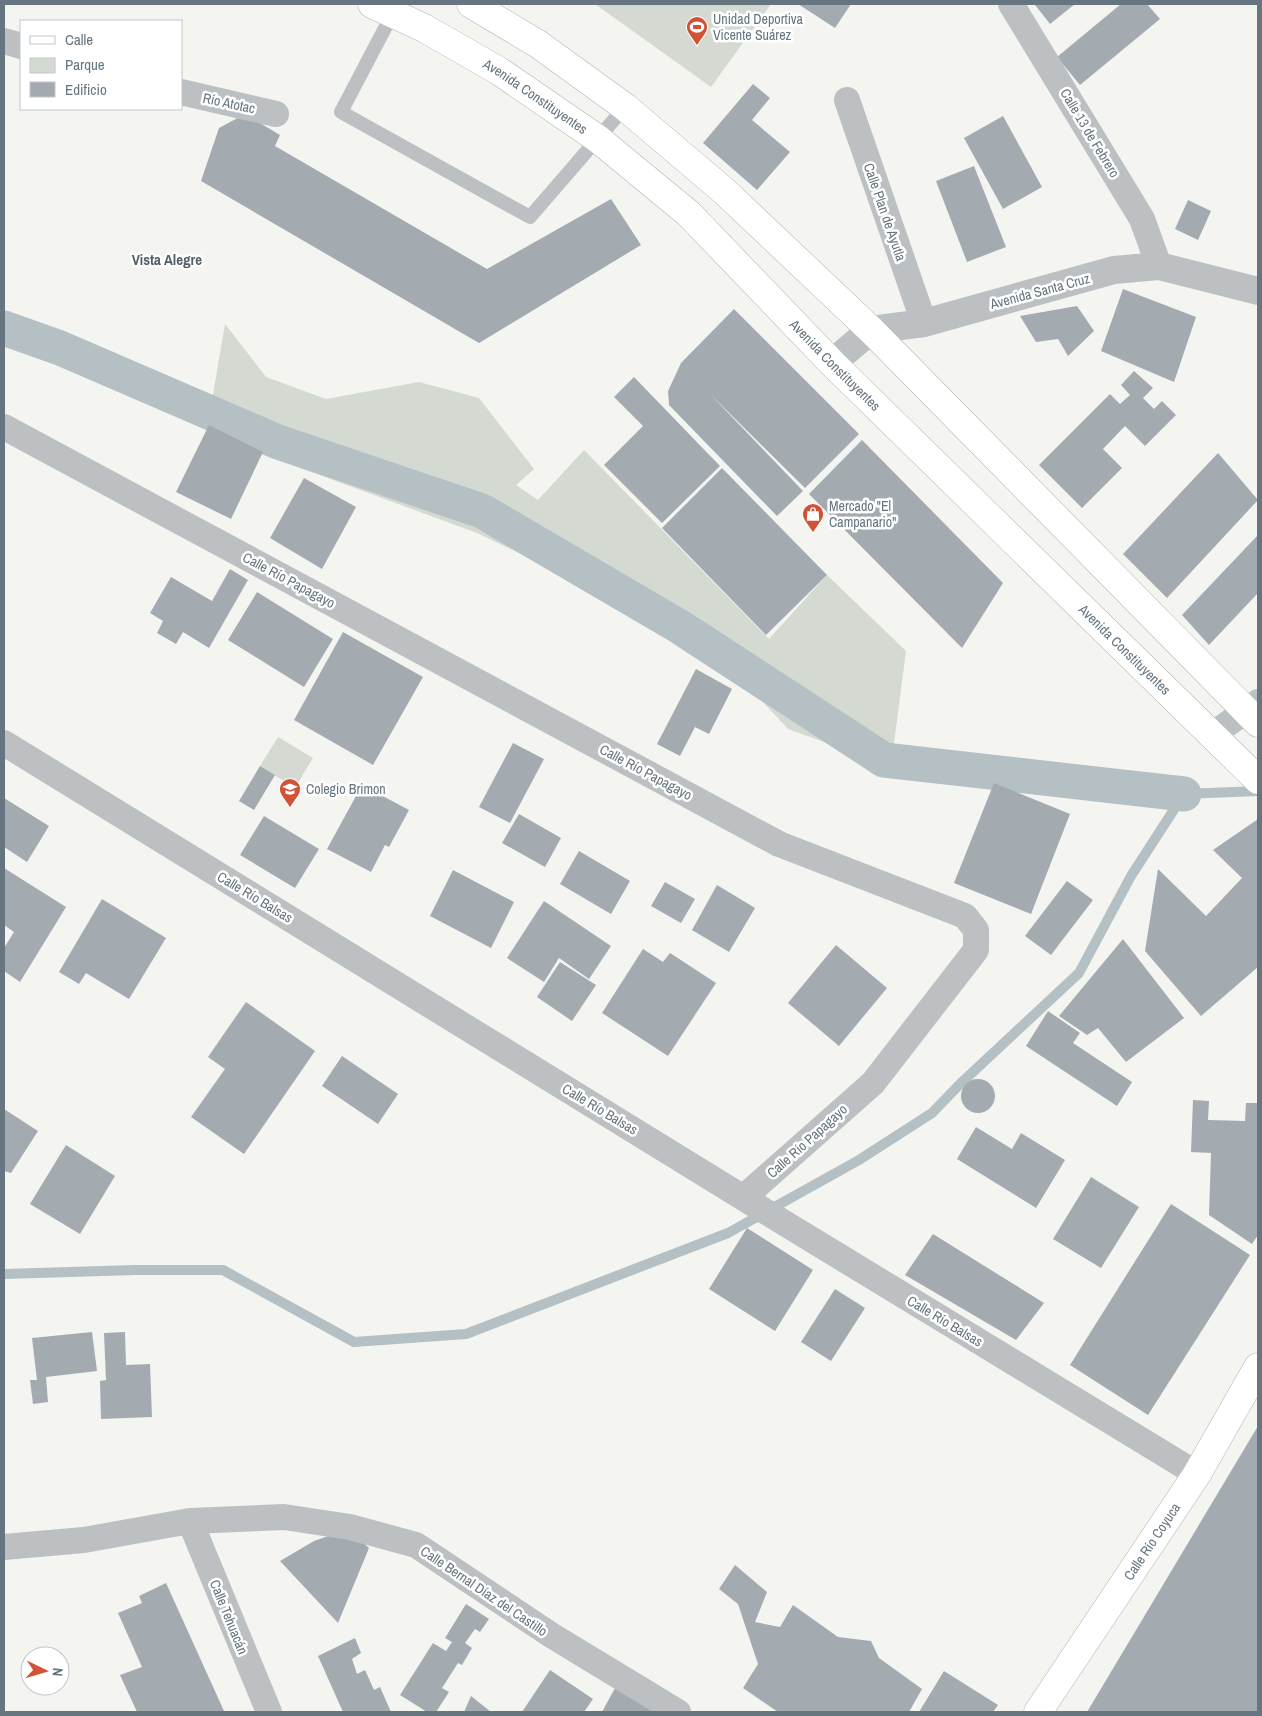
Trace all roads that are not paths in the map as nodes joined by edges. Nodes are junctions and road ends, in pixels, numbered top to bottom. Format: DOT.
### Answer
graph roads {
  1 [pos="471,4"];
  2 [pos="1012,4"];
  3 [pos="387,6"];
  4 [pos="4,41"];
  5 [pos="20,46"];
  6 [pos="182,92"];
  7 [pos="847,100"];
  8 [pos="624,107"];
  9 [pos="276,114"];
  10 [pos="598,139"];
  11 [pos="1159,266"];
  12 [pos="1258,291"];
  13 [pos="924,323"];
  14 [pos="871,330"];
  15 [pos="832,363"];
  16 [pos="4,427"];
  17 [pos="1254,712"];
  18 [pos="1212,736"];
  19 [pos="4,743"];
  20 [pos="1250,772"];
  21 [pos="754,1204"];
  22 [pos="1258,1367"];
  23 [pos="1197,1474"];
  24 [pos="190,1521"];
  25 [pos="4,1547"];
  26 [pos="268,1712"];
  27 [pos="678,1712"];
  28 [pos="1038,1712"];
  1 -- 8 [label="main road"];
  2 -- 11 [label="street, Calle 13 de Febrero"];
  3 -- 10 [label="main road, Avenida Constituyentes"];
  3 -- 10 [label="lane"];
  4 -- 5 [label="street"];
  6 -- 9 [label="street, Río Atotac"];
  7 -- 13 [label="street, Calle Plan de Ayutla"];
  8 -- 10 [label="lane"];
  8 -- 14 [label="main road"];
  10 -- 15 [label="main road, Avenida Constituyentes"];
  11 -- 12 [label="street, Avenida Santa Cruz"];
  11 -- 13 [label="street, Avenida Santa Cruz"];
  13 -- 14 [label="street, Avenida Santa Cruz"];
  14 -- 15 [label="street"];
  14 -- 17 [label="main road"];
  15 -- 18 [label="main road, Avenida Constituyentes"];
  16 -- 21 [label="street, Calle Río Papagayo"];
  17 -- 18 [label="street"];
  18 -- 20 [label="main road, Avenida Constituyentes"];
  19 -- 21 [label="street, Calle Río Balsas"];
  21 -- 23 [label="street, Calle Río Balsas"];
  22 -- 23 [label="main road, Calle Río Coyuca"];
  23 -- 28 [label="main road, Calle Río Coyuca"];
  24 -- 25 [label="street, Calle Bernal Díaz del Castillo"];
  24 -- 26 [label="street, Calle Tehuacán"];
  24 -- 27 [label="street, Calle Bernal Díaz del Castillo"];
}
